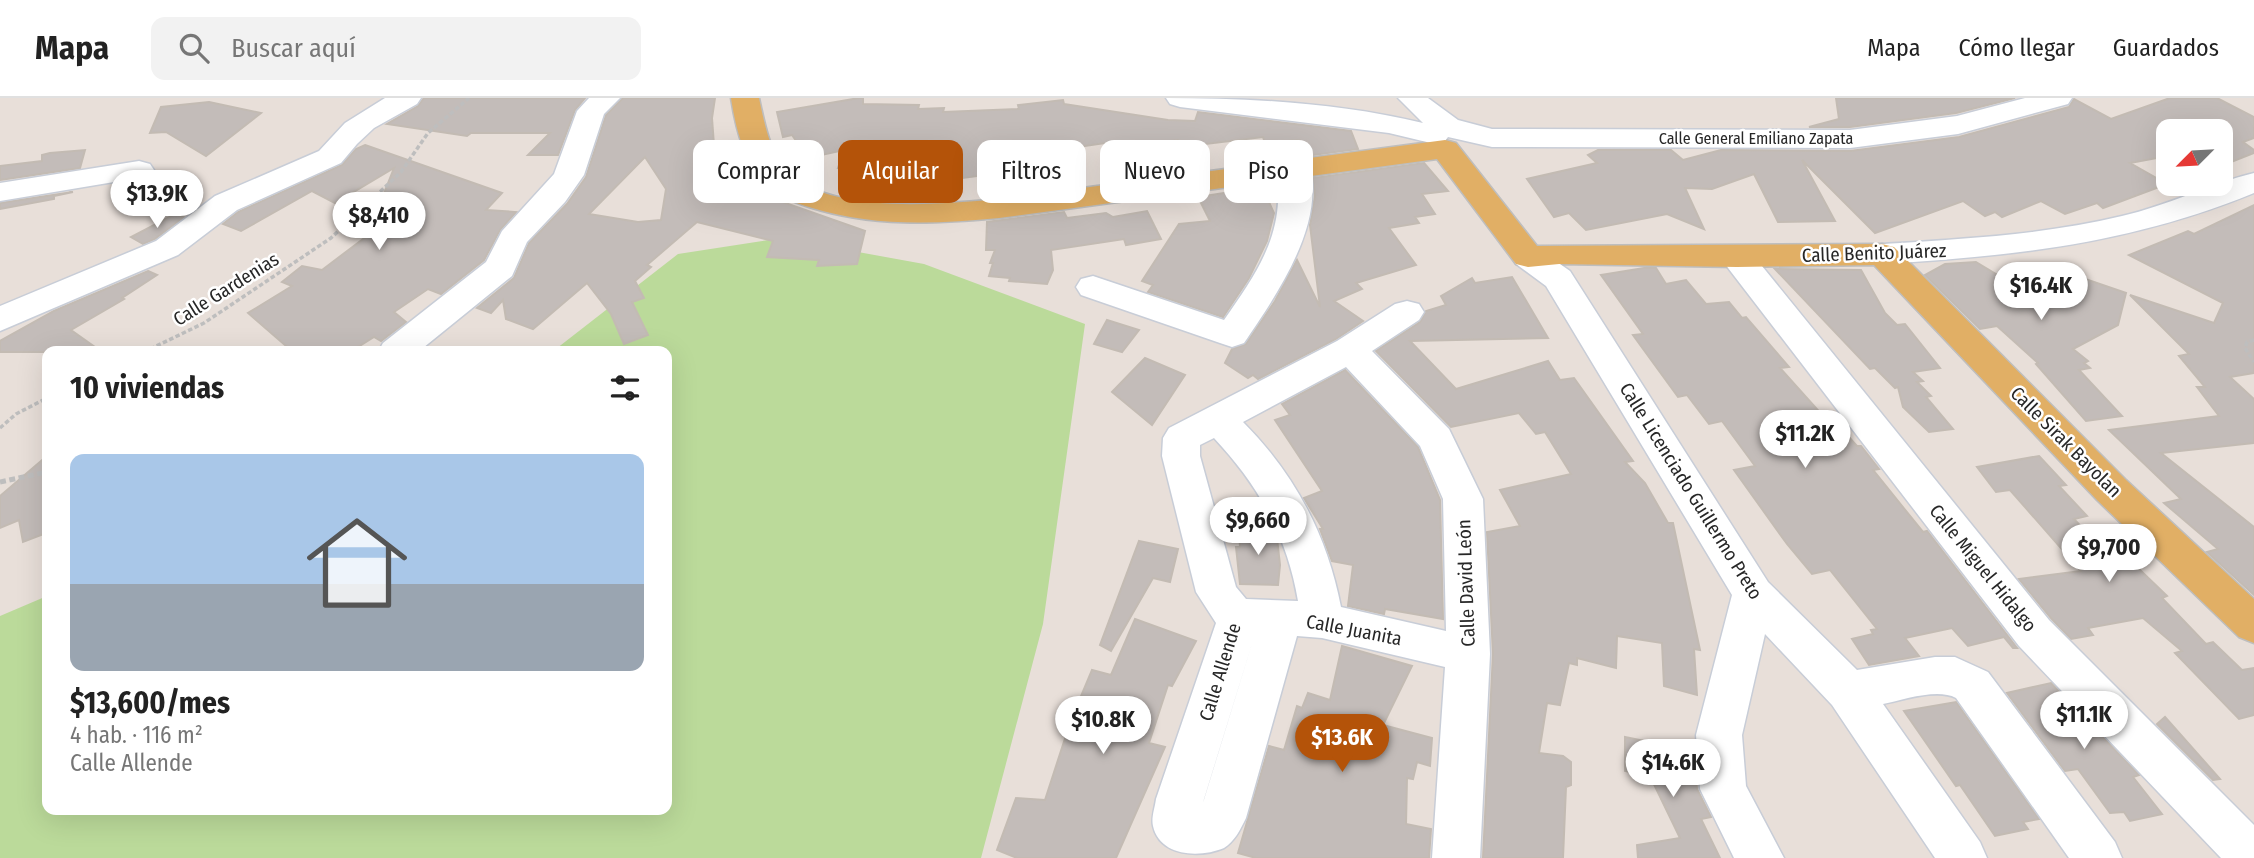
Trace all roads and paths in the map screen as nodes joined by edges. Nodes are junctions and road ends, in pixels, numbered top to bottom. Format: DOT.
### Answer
graph roads {
  1 [pos="407,98"];
  2 [pos="469,98"];
  3 [pos="606,98"];
  4 [pos="746,98"];
  5 [pos="1180,98"];
  6 [pos="1412,98"];
  7 [pos="2058,98"];
  8 [pos="1455,136"];
  9 [pos="1313,158"];
  10 [pos="139,170"];
  11 [pos="1224,172"];
  12 [pos="2254,182"];
  13 [pos="0,192"];
  14 [pos="1293,203"];
  15 [pos="1882,254"];
  16 [pos="1737,257"];
  17 [pos="1548,263"];
  18 [pos="1093,287"];
  19 [pos="1407,312"];
  20 [pos="0,319"];
  21 [pos="2254,340"];
  22 [pos="156,346"];
  23 [pos="402,346"];
  24 [pos="1349,350"];
  25 [pos="2254,362"];
  26 [pos="42,401"];
  27 [pos="1219,420"];
  28 [pos="0,428"];
  29 [pos="42,473"];
  30 [pos="0,482"];
  31 [pos="1753,594"];
  32 [pos="1281,618"];
  33 [pos="2254,625"];
  34 [pos="1468,654"];
  35 [pos="1848,691"];
  36 [pos="1455,858"];
  37 [pos="1760,858"];
  38 [pos="1963,858"];
  39 [pos="2098,858"];
  40 [pos="2254,858"];
  1 -- 20 [label="street"];
  2 -- 22 [label="path, Calle Gardenias"];
  3 -- 23 [label="street"];
  4 -- 11 [label="main road"];
  5 -- 8 [label="street, Calle General Emiliano Zapata"];
  6 -- 8 [label="street, Calle Licenciado Guillermo Preto"];
  7 -- 8 [label="street, Calle General Emiliano Zapata"];
  8 -- 9 [label="main road"];
  8 -- 17 [label="main road, Calle Licenciado Guillermo Preto"];
  10 -- 13 [label="street"];
  12 -- 15 [label="street, Calle Benito Juárez"];
  14 -- 18 [label="street"];
  15 -- 16 [label="main road, Calle Benito Juárez"];
  15 -- 33 [label="main road, Calle Sirak Bayolan"];
  16 -- 17 [label="main road, Calle Benito Juárez"];
  16 -- 40 [label="street, Calle Miguel Hidalgo"];
  17 -- 31 [label="street, Calle Licenciado Guillermo Preto"];
  19 -- 24 [label="street, Calle Allende"];
  21 -- 25 [label="path"];
  24 -- 27 [label="street, Calle Allende"];
  24 -- 34 [label="street, Calle David León"];
  26 -- 28 [label="path"];
  27 -- 32 [label="street"];
  27 -- 32 [label="street, Calle Allende"];
  29 -- 30 [label="path"];
  31 -- 35 [label="street, Calle Licenciado Guillermo Preto"];
  31 -- 37 [label="street"];
  32 -- 34 [label="street, Calle Juanita"];
  34 -- 36 [label="street, Calle David León"];
  35 -- 38 [label="street, Calle Licenciado Guillermo Preto"];
  35 -- 39 [label="street"];
}
